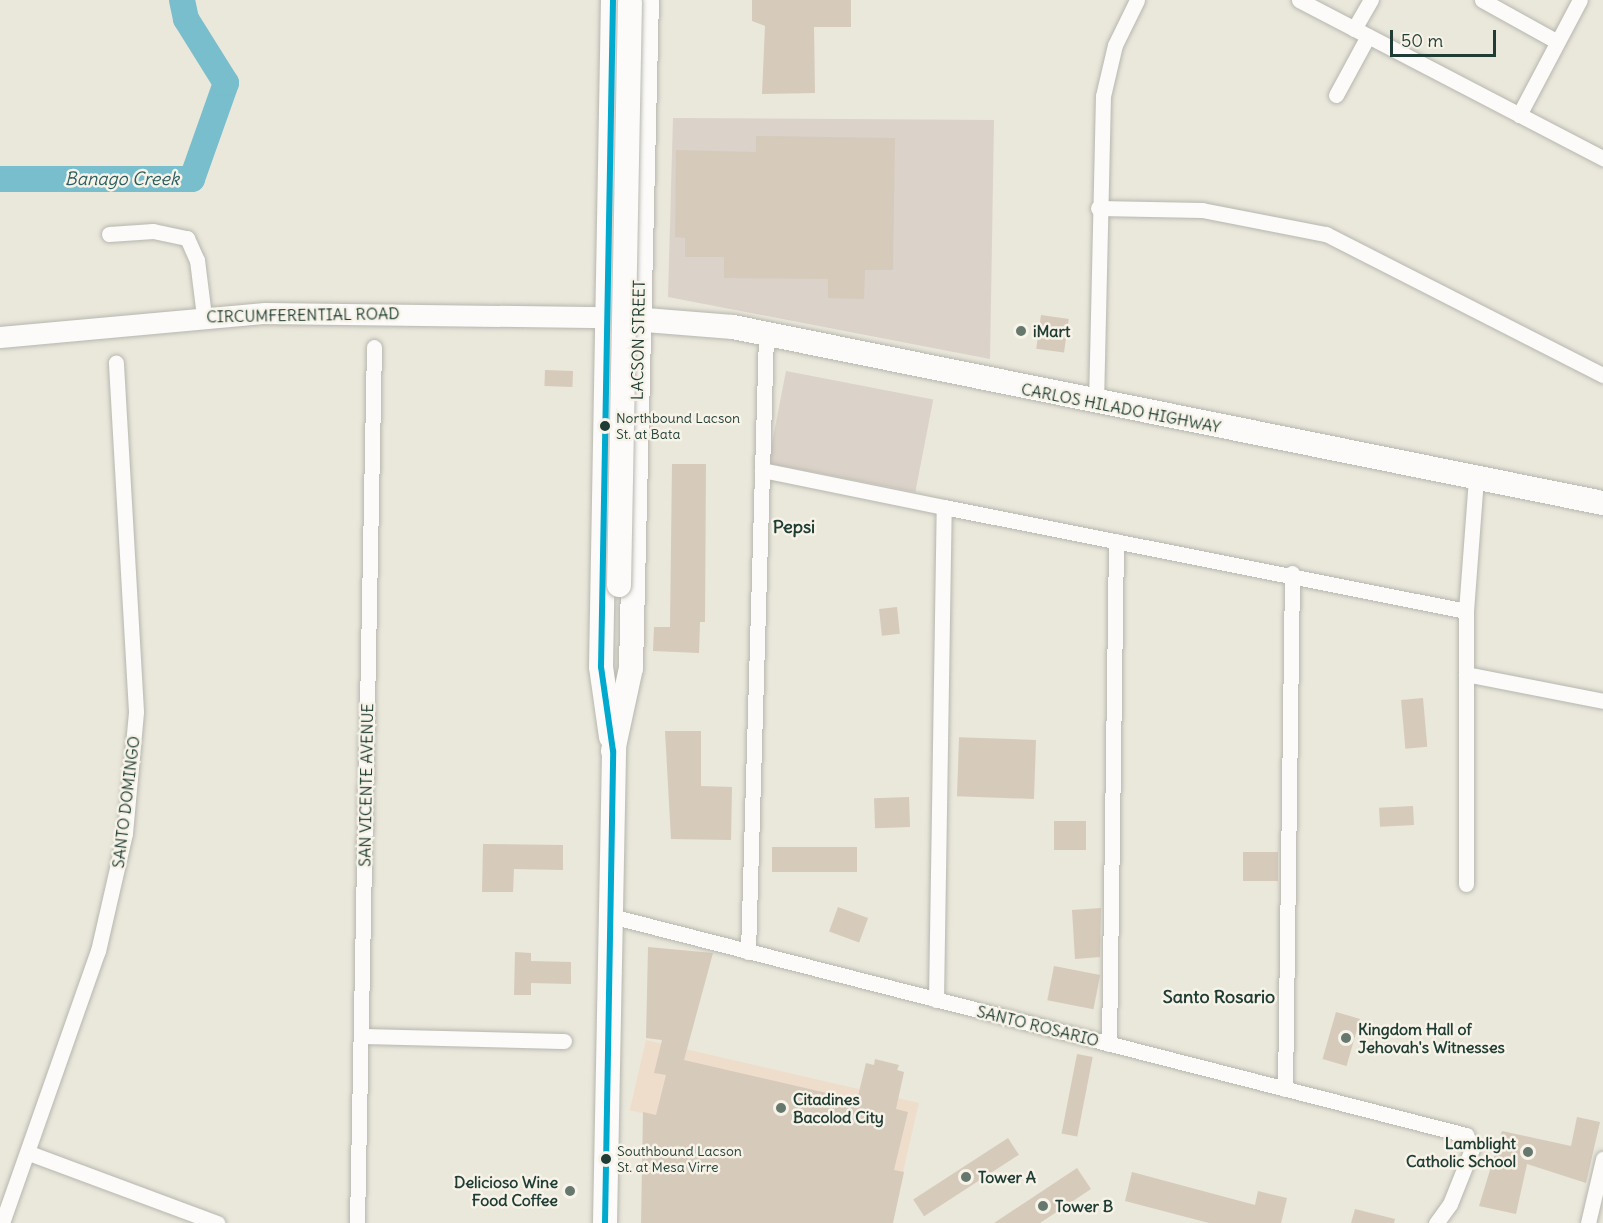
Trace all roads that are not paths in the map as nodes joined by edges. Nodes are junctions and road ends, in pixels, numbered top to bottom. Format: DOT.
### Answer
graph roads {
  1 [pos="1137,0"];
  2 [pos="1299,0"];
  3 [pos="1371,0"];
  4 [pos="1482,0"];
  5 [pos="1581,0"];
  6 [pos="630,1"];
  7 [pos="1361,32"];
  8 [pos="1556,41"];
  9 [pos="1336,95"];
  10 [pos="1519,115"];
  11 [pos="1603,158"];
  12 [pos="1098,208"];
  13 [pos="109,234"];
  14 [pos="204,316"];
  15 [pos="608,317"];
  16 [pos="639,318"];
  17 [pos="766,335"];
  18 [pos="0,337"];
  19 [pos="374,347"];
  20 [pos="116,363"];
  21 [pos="1603,375"];
  22 [pos="1096,405"];
  23 [pos="762,470"];
  24 [pos="1476,477"];
  25 [pos="1603,503"];
  26 [pos="944,507"];
  27 [pos="1116,541"];
  28 [pos="1292,573"];
  29 [pos="1466,611"];
  30 [pos="1466,674"];
  31 [pos="1603,701"];
  32 [pos="613,751"];
  33 [pos="1466,884"];
  34 [pos="611,916"];
  35 [pos="748,952"];
  36 [pos="936,1000"];
  37 [pos="361,1036"];
  38 [pos="564,1041"];
  39 [pos="1109,1044"];
  40 [pos="1285,1089"];
  41 [pos="29,1153"];
  42 [pos="1603,1159"];
  43 [pos="1601,1179"];
  44 [pos="2,1223"];
  45 [pos="217,1223"];
  46 [pos="357,1223"];
  47 [pos="605,1223"];
  48 [pos="1436,1223"];
  49 [pos="1588,1223"];
  1 -- 12 [label="street"];
  2 -- 7 [label="street"];
  3 -- 7 [label="street"];
  4 -- 8 [label="street"];
  5 -- 8 [label="street"];
  6 -- 15 [label="main road, LACSON STREET"];
  6 -- 16 [label="main road, LACSON STREET"];
  6 -- 32 [label="main road, LACSON STREET, bridge"];
  7 -- 9 [label="street"];
  7 -- 10 [label="street"];
  8 -- 10 [label="street"];
  10 -- 11 [label="street"];
  12 -- 21 [label="street"];
  12 -- 22 [label="street"];
  13 -- 14 [label="street"];
  14 -- 15 [label="main road, CIRCUMFERENTIAL ROAD"];
  14 -- 18 [label="main road, CIRCUMFERENTIAL ROAD"];
  15 -- 16 [label="main road, CARLOS HILADO HIGHWAY"];
  15 -- 32 [label="main road, LACSON STREET"];
  16 -- 17 [label="main road, CARLOS HILADO HIGHWAY"];
  16 -- 32 [label="main road, LACSON STREET"];
  17 -- 22 [label="main road, CARLOS HILADO HIGHWAY"];
  17 -- 23 [label="street"];
  19 -- 37 [label="street, SAN VICENTE AVENUE"];
  20 -- 41 [label="street, SANTO DOMINGO"];
  22 -- 24 [label="main road, CARLOS HILADO HIGHWAY"];
  23 -- 26 [label="street"];
  23 -- 35 [label="street"];
  24 -- 25 [label="main road, CARLOS HILADO HIGHWAY"];
  24 -- 29 [label="street"];
  26 -- 27 [label="street"];
  26 -- 36 [label="street"];
  27 -- 28 [label="street"];
  27 -- 39 [label="street"];
  28 -- 29 [label="street"];
  28 -- 40 [label="street"];
  29 -- 30 [label="street"];
  30 -- 31 [label="street"];
  30 -- 33 [label="street"];
  32 -- 34 [label="main road, LACSON STREET"];
  34 -- 35 [label="street, SANTO ROSARIO"];
  34 -- 47 [label="main road, LACSON STREET"];
  35 -- 36 [label="street, SANTO ROSARIO"];
  36 -- 39 [label="street, SANTO ROSARIO"];
  37 -- 38 [label="street"];
  37 -- 46 [label="street, SAN VICENTE AVENUE"];
  39 -- 40 [label="street, SANTO ROSARIO"];
  40 -- 48 [label="street, SANTO ROSARIO"];
  41 -- 44 [label="street, SANTO DOMINGO"];
  41 -- 45 [label="street"];
  42 -- 43 [label="street"];
  43 -- 49 [label="street"];
}
